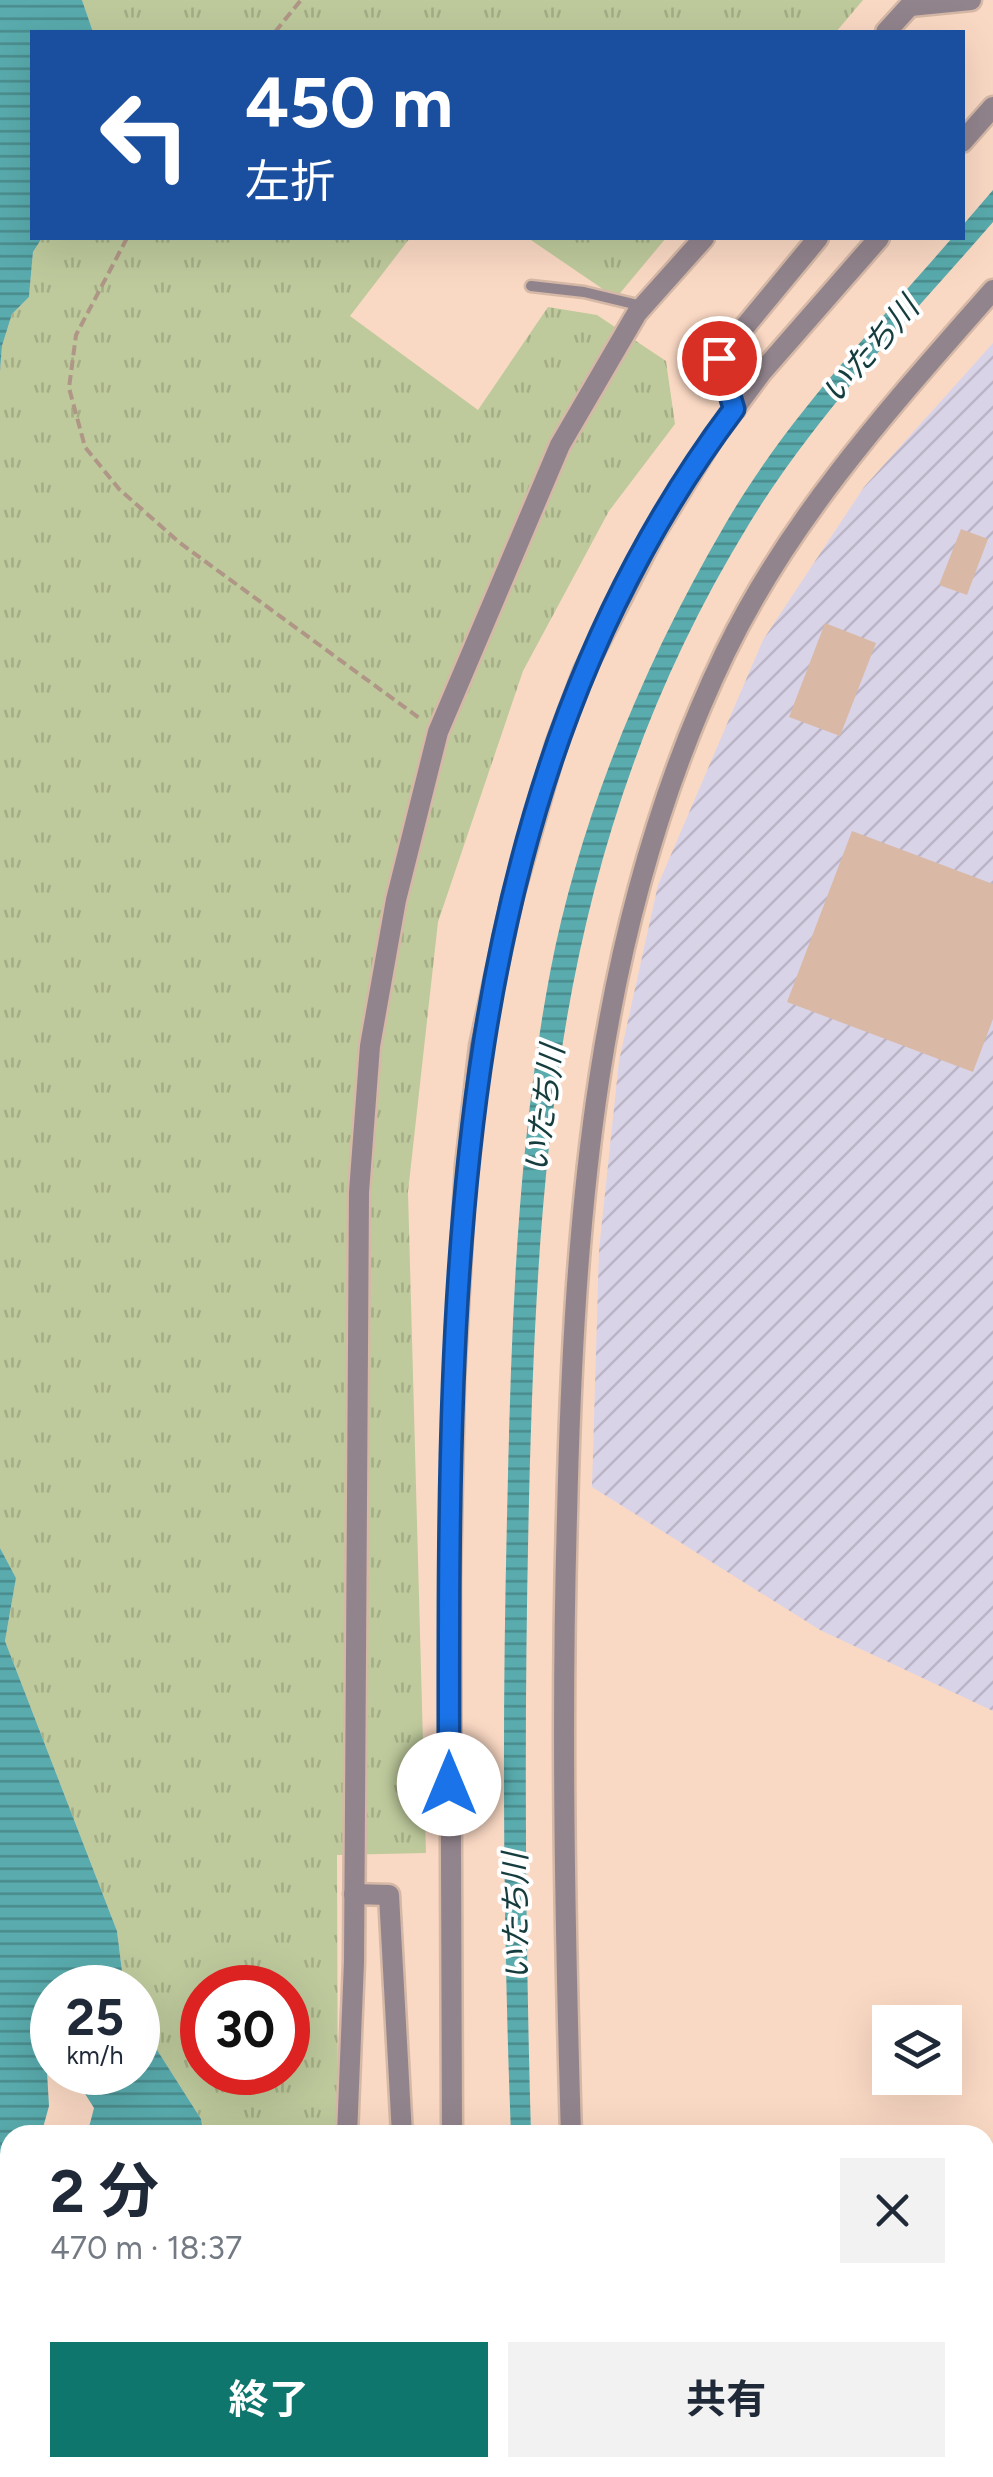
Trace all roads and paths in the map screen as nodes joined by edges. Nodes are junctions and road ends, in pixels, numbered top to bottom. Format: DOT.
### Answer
graph roads {
  1 [pos="301,0"];
  2 [pos="971,0"];
  3 [pos="912,3"];
  4 [pos="278,30"];
  5 [pos="888,30"];
  6 [pos="993,107"];
  7 [pos="965,139"];
  8 [pos="126,240"];
  9 [pos="702,240"];
  10 [pos="816,240"];
  11 [pos="877,240"];
  12 [pos="531,286"];
  13 [pos="993,290"];
  14 [pos="643,307"];
  15 [pos="734,409"];
  16 [pos="438,732"];
  17 [pos="354,1894"];
  18 [pos="347,2125"];
  19 [pos="401,2125"];
  20 [pos="452,2125"];
  21 [pos="571,2125"];
  1 -- 4 [label="path"];
  2 -- 3 [label="street"];
  3 -- 5 [label="street"];
  6 -- 7 [label="street"];
  8 -- 16 [label="path"];
  9 -- 14 [label="street"];
  10 -- 15 [label="street"];
  11 -- 15 [label="street"];
  12 -- 14 [label="lane"];
  13 -- 21 [label="street"];
  14 -- 16 [label="street"];
  15 -- 20 [label="street"];
  16 -- 17 [label="street"];
  17 -- 18 [label="street"];
  17 -- 19 [label="street"];
}
